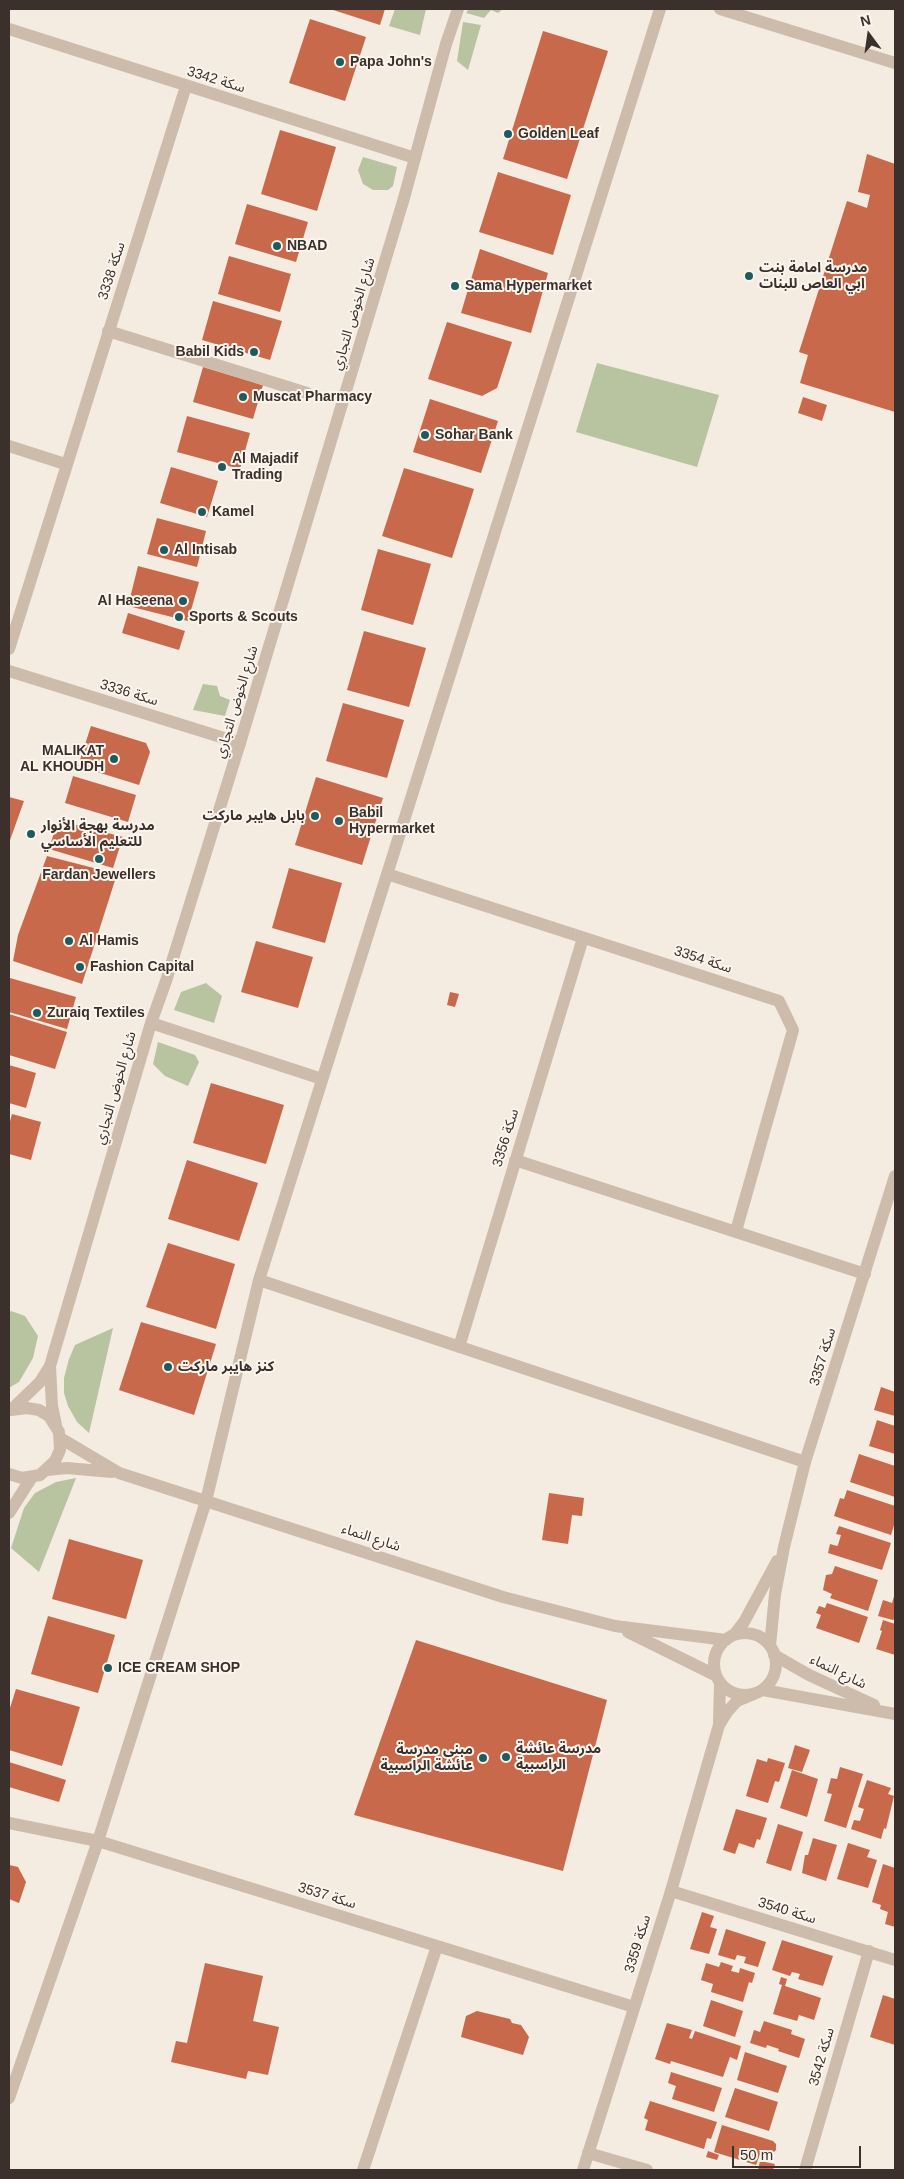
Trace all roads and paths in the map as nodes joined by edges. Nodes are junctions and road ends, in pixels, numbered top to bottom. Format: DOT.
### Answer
graph roads {
  1 [pos="451,9"];
  2 [pos="458,9"];
  3 [pos="660,9"];
  4 [pos="720,9"];
  5 [pos="9,29"];
  6 [pos="446,44"];
  7 [pos="895,63"];
  8 [pos="186,86"];
  9 [pos="415,158"];
  10 [pos="108,331"];
  11 [pos="307,393"];
  12 [pos="9,446"];
  13 [pos="65,464"];
  14 [pos="9,649"];
  15 [pos="9,671"];
  16 [pos="240,743"];
  17 [pos="387,874"];
  18 [pos="583,938"];
  19 [pos="151,1022"];
  20 [pos="322,1079"];
  21 [pos="515,1160"];
  22 [pos="895,1176"];
  23 [pos="736,1232"];
  24 [pos="865,1274"];
  25 [pos="259,1280"];
  26 [pos="458,1346"];
  27 [pos="50,1366"];
  28 [pos="11,1410"];
  29 [pos="58,1432"];
  30 [pos="805,1462"];
  31 [pos="47,1470"];
  32 [pos="119,1473"];
  33 [pos="9,1474"];
  34 [pos="32,1477"];
  35 [pos="206,1501"];
  36 [pos="9,1513"];
  37 [pos="784,1547"];
  38 [pos="615,1626"];
  39 [pos="730,1637"];
  40 [pos="772,1650"];
  41 [pos="717,1679"];
  42 [pos="758,1692"];
  43 [pos="893,1714"];
  44 [pos="719,1725"];
  45 [pos="9,1822"];
  46 [pos="98,1841"];
  47 [pos="671,1891"];
  48 [pos="437,1946"];
  49 [pos="869,1951"];
  50 [pos="895,1960"];
  51 [pos="634,2007"];
  52 [pos="9,2098"];
  53 [pos="588,2153"];
  54 [pos="363,2170"];
  55 [pos="583,2170"];
  56 [pos="647,2170"];
  57 [pos="805,2170"];
  1 -- 6 [label="street, شارع الخوض التجاري"];
  2 -- 6 [label="street, شارع الخوض التجاري"];
  3 -- 17 [label="street"];
  4 -- 7 [label="street"];
  5 -- 8 [label="street, سكة 3342"];
  6 -- 9 [label="street, شارع الخوض التجاري"];
  8 -- 9 [label="street, سكة 3342"];
  8 -- 10 [label="street, سكة 3338"];
  9 -- 16 [label="street, شارع الخوض التجاري"];
  10 -- 11 [label="street"];
  10 -- 13 [label="street, سكة 3338"];
  12 -- 13 [label="street"];
  13 -- 14 [label="street, سكة 3338"];
  15 -- 16 [label="street, سكة 3336"];
  16 -- 19 [label="street, شارع الخوض التجاري"];
  17 -- 18 [label="street, سكة 3354"];
  17 -- 20 [label="street"];
  18 -- 21 [label="street, سكة 3356"];
  18 -- 23 [label="street, سكة 3354"];
  19 -- 20 [label="street"];
  19 -- 27 [label="street, شارع الخوض التجاري"];
  20 -- 25 [label="street"];
  21 -- 23 [label="street"];
  21 -- 26 [label="street, سكة 3356"];
  22 -- 24 [label="street, سكة 3357"];
  23 -- 24 [label="street"];
  24 -- 30 [label="street, سكة 3357"];
  25 -- 26 [label="street"];
  25 -- 35 [label="street"];
  26 -- 30 [label="street"];
  27 -- 28 [label="street, شارع الخوض التجاري"];
  27 -- 29 [label="street, شارع الخوض التجاري"];
  28 -- 29 [label="street, شارع النماء"];
  29 -- 31 [label="street"];
  29 -- 32 [label="street, شارع النماء"];
  30 -- 37 [label="street, سكة 3357"];
  31 -- 32 [label="street, شارع النماء"];
  31 -- 34 [label="street"];
  32 -- 35 [label="street, شارع النماء"];
  33 -- 34 [label="street"];
  34 -- 36 [label="street"];
  35 -- 38 [label="street, شارع النماء"];
  35 -- 46 [label="street"];
  37 -- 39 [label="street, سكة 3357"];
  37 -- 40 [label="street, سكة 3357"];
  38 -- 39 [label="street, شارع النماء"];
  38 -- 41 [label="street, شارع النماء"];
  39 -- 40 [label="street"];
  39 -- 41 [label="street"];
  40 -- 42 [label="street"];
  40 -- 43 [label="street, شارع النماء"];
  41 -- 42 [label="street"];
  41 -- 44 [label="street, سكة 3359"];
  42 -- 43 [label="street, شارع النماء"];
  42 -- 44 [label="street, سكة 3359"];
  44 -- 47 [label="street, سكة 3359"];
  45 -- 46 [label="street, سكة 3537"];
  46 -- 48 [label="street, سكة 3537"];
  46 -- 52 [label="street"];
  47 -- 49 [label="street, سكة 3540"];
  47 -- 51 [label="street, سكة 3359"];
  48 -- 51 [label="street, سكة 3537"];
  48 -- 54 [label="street"];
  49 -- 50 [label="street, سكة 3540"];
  49 -- 57 [label="street, سكة 3542"];
  51 -- 53 [label="street, سكة 3359"];
  53 -- 55 [label="street, سكة 3359"];
  53 -- 56 [label="street"];
}
